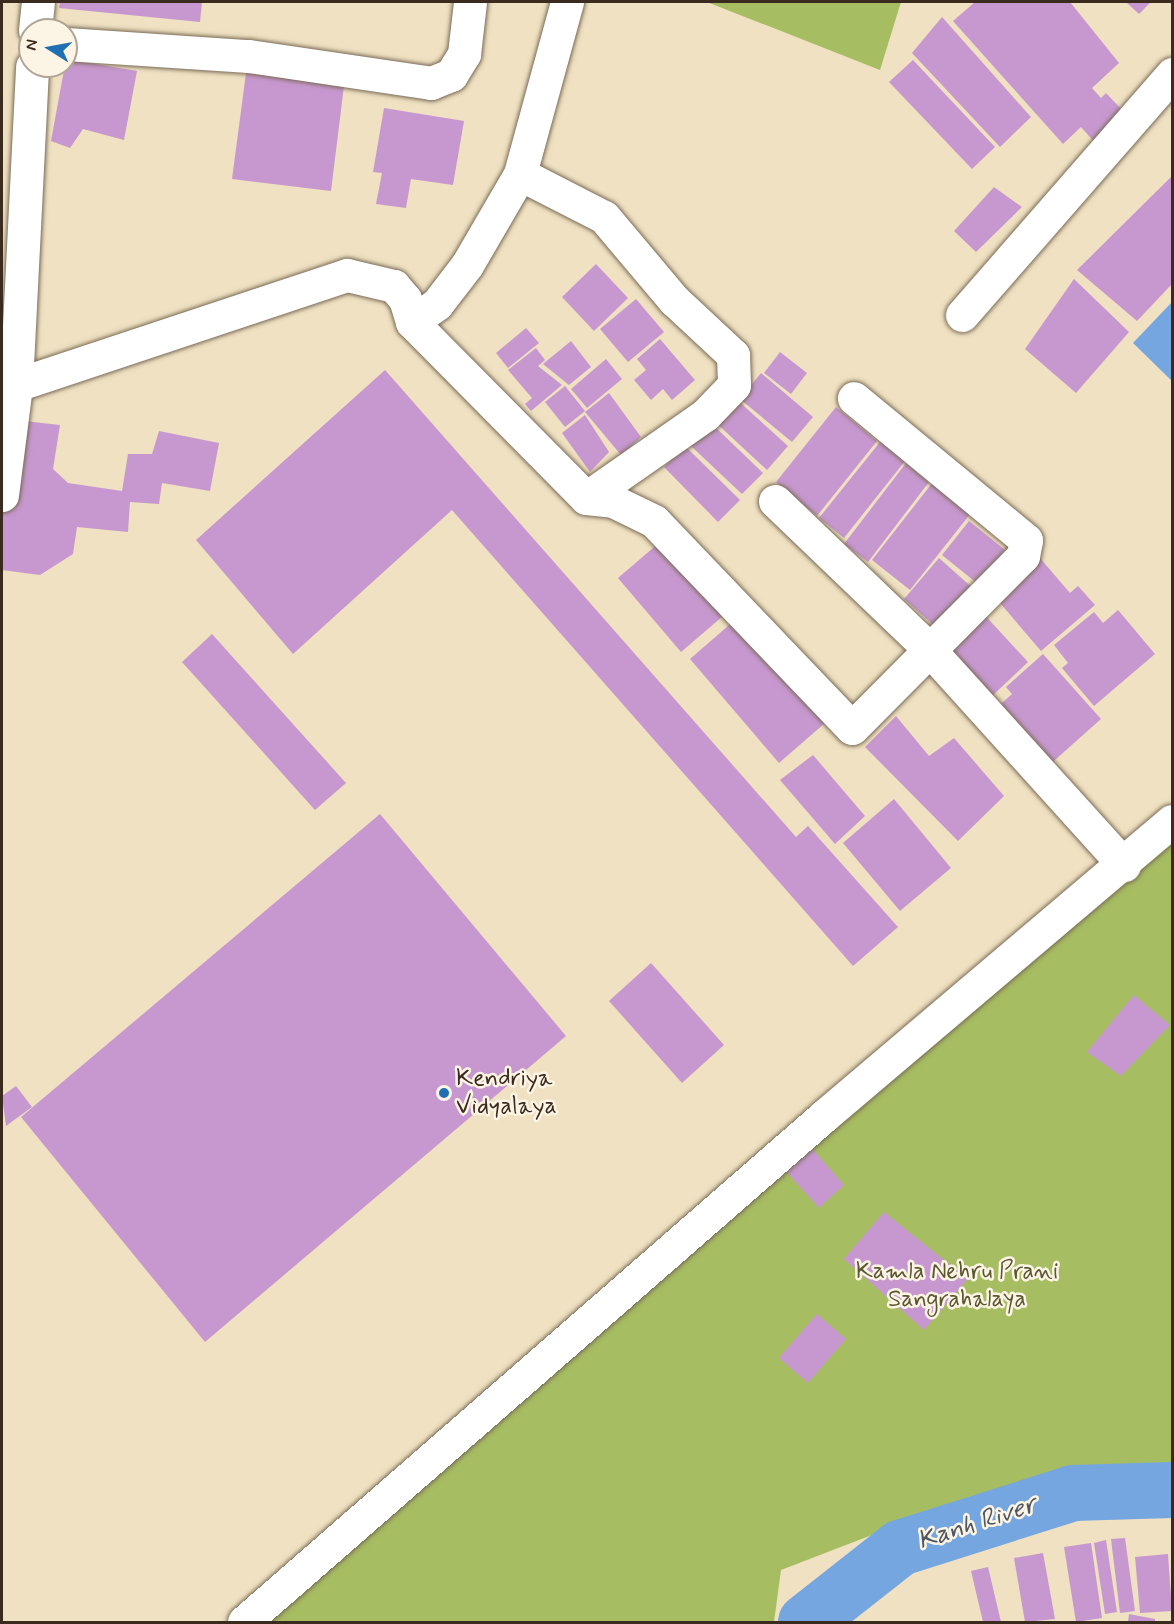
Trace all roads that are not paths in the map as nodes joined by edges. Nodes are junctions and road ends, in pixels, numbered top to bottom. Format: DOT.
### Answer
graph roads {
  1 [pos="38,2"];
  2 [pos="470,2"];
  3 [pos="567,2"];
  4 [pos="36,18"];
  5 [pos="78,45"];
  6 [pos="1173,74"];
  7 [pos="31,78"];
  8 [pos="520,174"];
  9 [pos="962,315"];
  10 [pos="412,322"];
  11 [pos="16,385"];
  12 [pos="854,398"];
  13 [pos="2,495"];
  14 [pos="586,498"];
  15 [pos="775,501"];
  16 [pos="927,647"];
  17 [pos="1173,821"];
  18 [pos="1124,865"];
  19 [pos="244,1623"];
  1 -- 4 [label="street"];
  2 -- 5 [label="street"];
  3 -- 8 [label="street"];
  6 -- 9 [label="street"];
  7 -- 11 [label="street"];
  8 -- 10 [label="street"];
  8 -- 14 [label="street"];
  10 -- 11 [label="street"];
  10 -- 14 [label="street"];
  11 -- 13 [label="street"];
  12 -- 16 [label="street"];
  14 -- 16 [label="street"];
  15 -- 16 [label="street"];
  16 -- 18 [label="street"];
  17 -- 18 [label="street"];
  18 -- 19 [label="street"];
}
